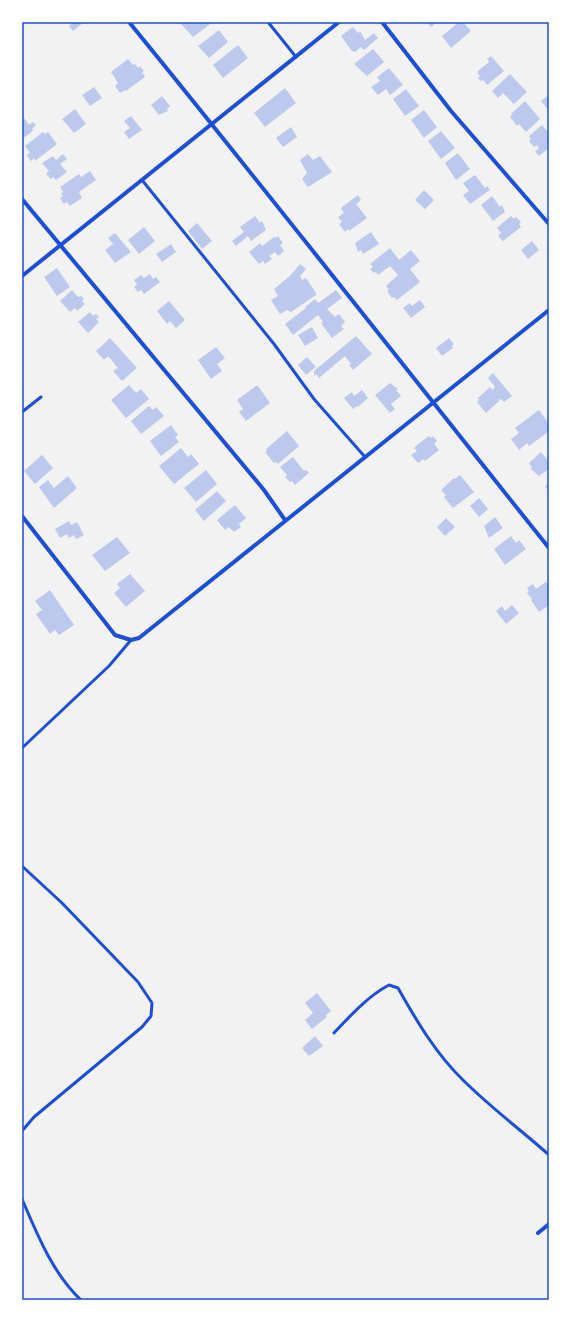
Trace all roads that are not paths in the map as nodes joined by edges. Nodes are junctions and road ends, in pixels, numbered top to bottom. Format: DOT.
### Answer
graph roads {
  1 [pos="129,22"];
  2 [pos="268,22"];
  3 [pos="340,22"];
  4 [pos="382,22"];
  5 [pos="296,57"];
  6 [pos="212,124"];
  7 [pos="142,180"];
  8 [pos="22,199"];
  9 [pos="549,224"];
  10 [pos="60,245"];
  11 [pos="22,276"];
  12 [pos="549,310"];
  13 [pos="41,397"];
  14 [pos="433,402"];
  15 [pos="22,412"];
  16 [pos="365,457"];
  17 [pos="22,516"];
  18 [pos="285,520"];
  19 [pos="549,548"];
  20 [pos="131,640"];
  21 [pos="22,748"];
  22 [pos="22,866"];
  23 [pos="334,1033"];
  24 [pos="22,1131"];
  25 [pos="549,1155"];
  26 [pos="22,1199"];
  27 [pos="549,1224"];
  28 [pos="538,1233"];
  29 [pos="81,1300"];
  1 -- 6 [label="street"];
  2 -- 5 [label="lane"];
  3 -- 5 [label="street"];
  4 -- 9 [label="street"];
  5 -- 6 [label="street"];
  6 -- 7 [label="street"];
  6 -- 14 [label="street"];
  7 -- 10 [label="street"];
  7 -- 16 [label="lane"];
  8 -- 10 [label="street"];
  10 -- 11 [label="street"];
  10 -- 18 [label="street"];
  12 -- 14 [label="street"];
  13 -- 15 [label="lane"];
  14 -- 16 [label="street"];
  14 -- 19 [label="street"];
  16 -- 18 [label="street"];
  17 -- 20 [label="street"];
  18 -- 20 [label="street"];
  20 -- 21 [label="lane"];
  22 -- 24 [label="lane"];
  23 -- 25 [label="lane"];
  26 -- 29 [label="lane"];
  27 -- 28 [label="street"];
}
